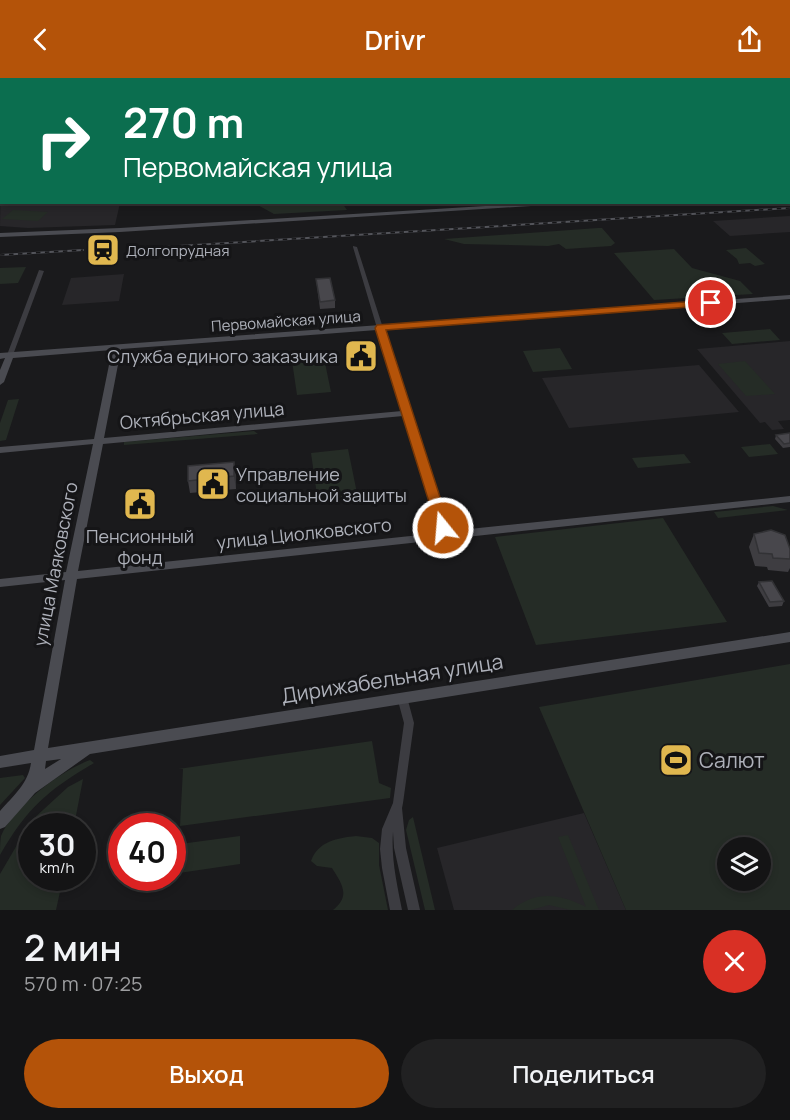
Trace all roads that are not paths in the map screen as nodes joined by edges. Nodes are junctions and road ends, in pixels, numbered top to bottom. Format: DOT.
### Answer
graph roads {
  1 [pos="556,204"];
  2 [pos="0,235"];
  3 [pos="355,247"];
  4 [pos="41,271"];
  5 [pos="790,297"];
  6 [pos="380,328"];
  7 [pos="117,347"];
  8 [pos="5,355"];
  9 [pos="0,382"];
  10 [pos="407,413"];
  11 [pos="98,442"];
  12 [pos="0,450"];
  13 [pos="790,499"];
  14 [pos="446,536"];
  15 [pos="72,575"];
  16 [pos="0,583"];
  17 [pos="790,637"];
  18 [pos="402,697"];
  19 [pos="90,747"];
  20 [pos="39,755"];
  21 [pos="0,762"];
  22 [pos="30,788"];
  23 [pos="397,809"];
  24 [pos="0,822"];
  25 [pos="396,910"];
  26 [pos="414,910"];
  1 -- 2 [label="street"];
  3 -- 6 [label="street"];
  4 -- 8 [label="street"];
  5 -- 6 [label="street, Первомайская улица"];
  6 -- 7 [label="street, Первомайская улица"];
  6 -- 10 [label="street"];
  7 -- 8 [label="street, Первомайская улица"];
  7 -- 11 [label="street, улица Маяковского"];
  8 -- 9 [label="street"];
  10 -- 11 [label="street, Октябрьская улица"];
  10 -- 14 [label="street"];
  11 -- 12 [label="street, Октябрьская улица"];
  11 -- 15 [label="street, улица Маяковского"];
  13 -- 14 [label="street, улица Циолковского"];
  14 -- 15 [label="street, улица Циолковского"];
  15 -- 16 [label="street, улица Циолковского"];
  15 -- 20 [label="street, улица Маяковского"];
  17 -- 18 [label="street, Дирижабельная улица"];
  18 -- 19 [label="street, Дирижабельная улица"];
  18 -- 23 [label="street"];
  19 -- 20 [label="street, Дирижабельная улица"];
  19 -- 22 [label="street"];
  20 -- 21 [label="street, Дирижабельная улица"];
  20 -- 22 [label="street, улица Маяковского"];
  22 -- 24 [label="street"];
  23 -- 25 [label="street"];
  23 -- 26 [label="street"];
}
